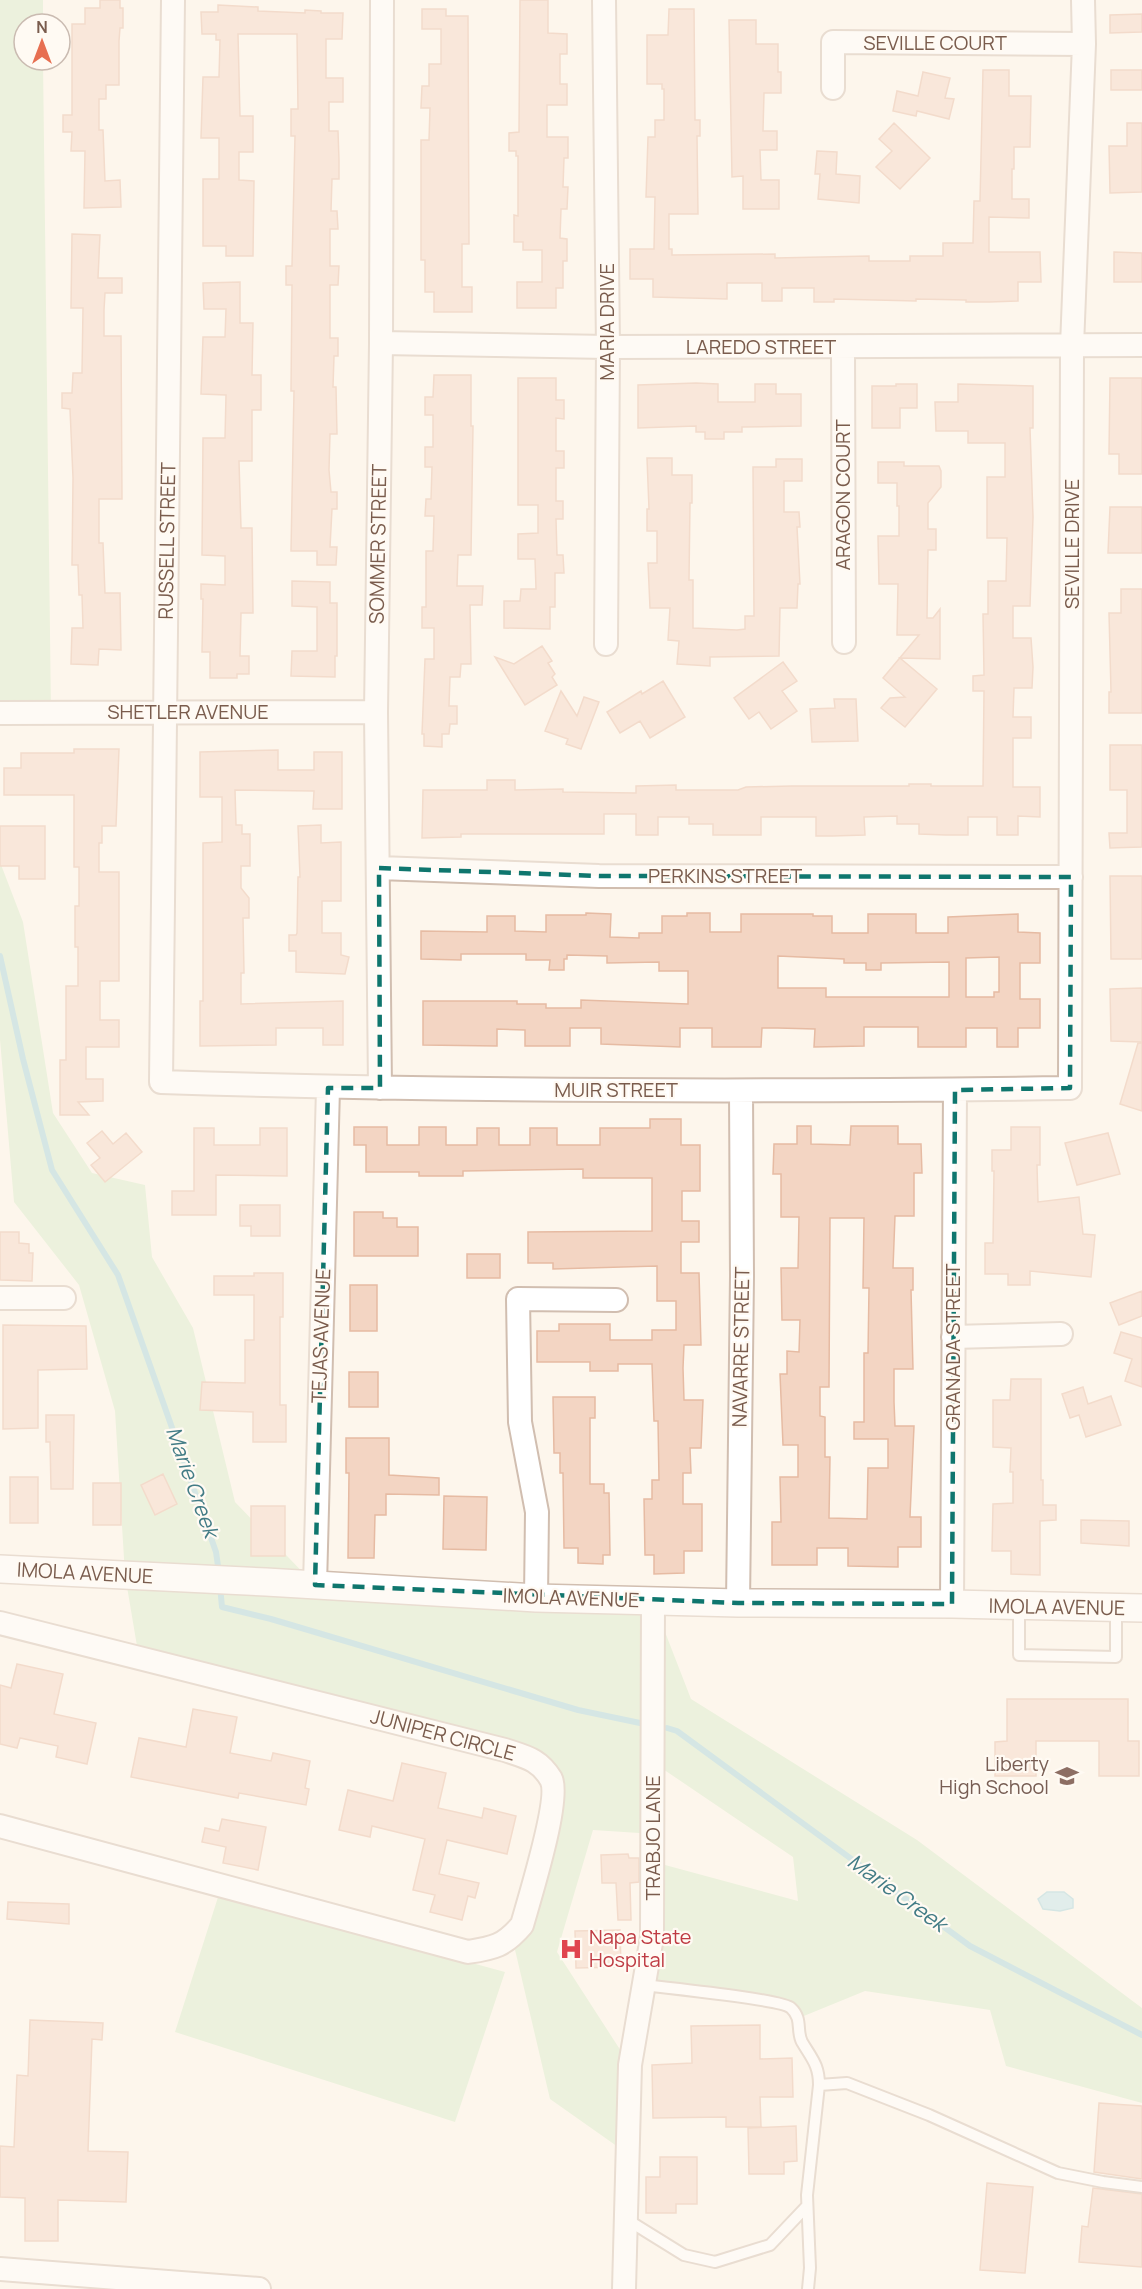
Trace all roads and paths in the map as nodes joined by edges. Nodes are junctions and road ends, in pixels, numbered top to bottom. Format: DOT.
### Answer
graph roads {
  1 [pos="173,0"];
  2 [pos="382,0"];
  3 [pos="604,0"];
  4 [pos="1083,0"];
  5 [pos="1084,44"];
  6 [pos="833,88"];
  7 [pos="381,343"];
  8 [pos="1142,345"];
  9 [pos="1072,346"];
  10 [pos="608,347"];
  11 [pos="843,347"];
  12 [pos="844,642"];
  13 [pos="606,644"];
  14 [pos="165,712"];
  15 [pos="376,712"];
  16 [pos="0,713"];
  17 [pos="379,868"];
  18 [pos="1071,877"];
  19 [pos="161,1082"];
  20 [pos="328,1088"];
  21 [pos="380,1088"];
  22 [pos="1070,1089"];
  23 [pos="956,1090"];
  24 [pos="741,1091"];
  25 [pos="0,1298"];
  26 [pos="64,1298"];
  27 [pos="616,1300"];
  28 [pos="1061,1334"];
  29 [pos="953,1337"];
  30 [pos="0,1569"];
  31 [pos="315,1585"];
  32 [pos="536,1598"];
  33 [pos="653,1601"];
  34 [pos="738,1604"];
  35 [pos="952,1604"];
  36 [pos="1019,1606"];
  37 [pos="1129,1609"];
  38 [pos="0,1623"];
  39 [pos="0,1826"];
  40 [pos="644,1985"];
  41 [pos="819,2085"];
  42 [pos="1142,2187"];
  43 [pos="807,2206"];
  44 [pos="626,2219"];
  45 [pos="0,2269"];
  46 [pos="158,2285"];
  47 [pos="259,2289"];
  48 [pos="624,2289"];
  49 [pos="808,2289"];
  1 -- 14 [label="street, RUSSELL STREET"];
  2 -- 7 [label="street, SOMMER STREET"];
  3 -- 10 [label="street, MARIA DRIVE"];
  4 -- 5 [label="street, SEVILLE DRIVE"];
  5 -- 6 [label="street, SEVILLE COURT"];
  5 -- 9 [label="street, SEVILLE DRIVE"];
  7 -- 10 [label="street, LAREDO STREET"];
  7 -- 15 [label="street, SOMMER STREET"];
  8 -- 9 [label="street, LAREDO STREET"];
  9 -- 11 [label="street, LAREDO STREET"];
  9 -- 18 [label="street, SEVILLE DRIVE"];
  10 -- 11 [label="street, LAREDO STREET"];
  10 -- 13 [label="street, MARIA DRIVE"];
  11 -- 12 [label="street, ARAGON COURT"];
  14 -- 15 [label="street, SHETLER AVENUE"];
  14 -- 16 [label="street, SHETLER AVENUE"];
  14 -- 19 [label="street, RUSSELL STREET"];
  15 -- 17 [label="street, SOMMER STREET"];
  17 -- 18 [label="street, PERKINS STREET"];
  17 -- 21 [label="street, SOMMER STREET"];
  18 -- 22 [label="street, SEVILLE DRIVE"];
  19 -- 20 [label="street, MUIR STREET"];
  20 -- 21 [label="street, MUIR STREET"];
  20 -- 31 [label="street, TEJAS AVENUE"];
  21 -- 24 [label="street, MUIR STREET"];
  22 -- 23 [label="street, MUIR STREET"];
  23 -- 24 [label="street, MUIR STREET"];
  23 -- 29 [label="street, GRANADA STREET"];
  24 -- 34 [label="street, NAVARRE STREET"];
  25 -- 26 [label="street"];
  27 -- 32 [label="street"];
  28 -- 29 [label="street"];
  29 -- 35 [label="street, GRANADA STREET"];
  30 -- 31 [label="street, IMOLA AVENUE"];
  31 -- 32 [label="street, IMOLA AVENUE"];
  32 -- 33 [label="street, IMOLA AVENUE"];
  33 -- 34 [label="street, IMOLA AVENUE"];
  33 -- 40 [label="street, TRABJO LANE"];
  34 -- 35 [label="street, IMOLA AVENUE"];
  35 -- 36 [label="street, IMOLA AVENUE"];
  36 -- 37 [label="street, IMOLA AVENUE"];
  36 -- 37 [label="lane"];
  38 -- 39 [label="street, JUNIPER CIRCLE"];
  40 -- 41 [label="lane"];
  40 -- 44 [label="street, TRABJO LANE"];
  41 -- 42 [label="lane"];
  41 -- 43 [label="lane"];
  43 -- 44 [label="lane"];
  43 -- 49 [label="lane"];
  44 -- 48 [label="street, TRABJO LANE"];
  45 -- 46 [label="street"];
  46 -- 47 [label="street"];
}
